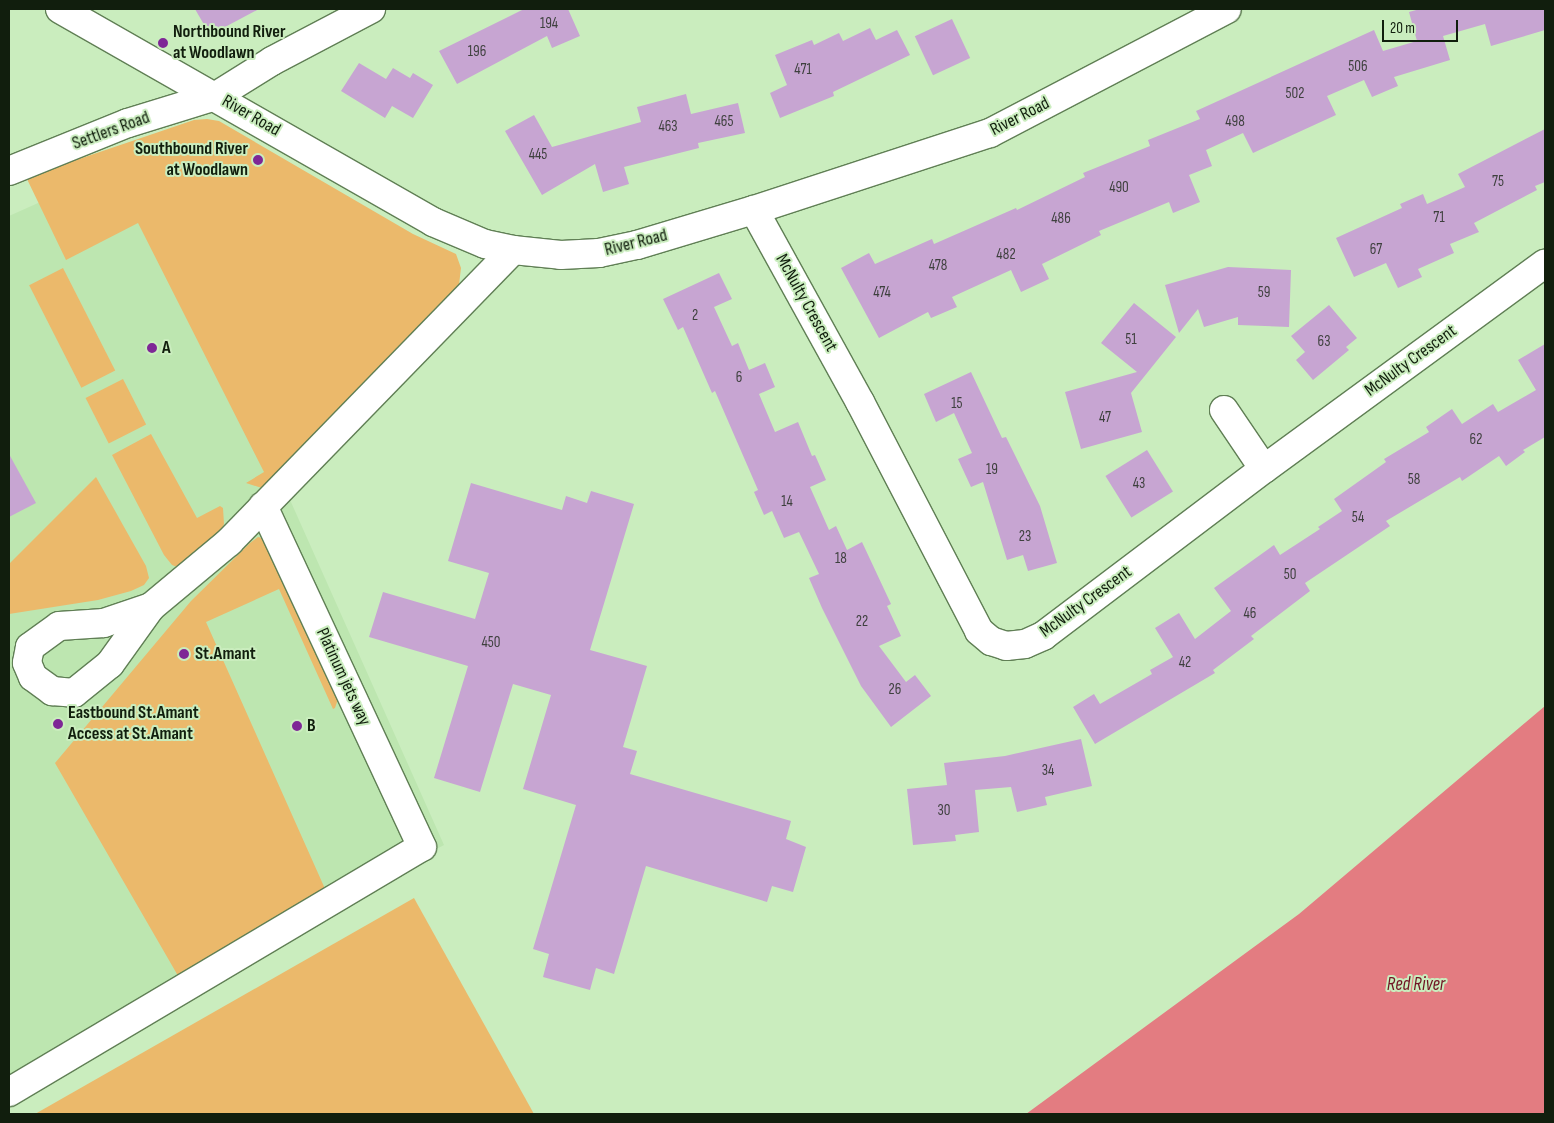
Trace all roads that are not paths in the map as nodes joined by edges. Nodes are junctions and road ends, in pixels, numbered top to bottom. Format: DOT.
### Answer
graph roads {
  1 [pos="60,9"];
  2 [pos="371,9"];
  3 [pos="1227,9"];
  4 [pos="216,96"];
  5 [pos="9,170"];
  6 [pos="754,210"];
  7 [pos="513,250"];
  8 [pos="1545,262"];
  9 [pos="1224,410"];
  10 [pos="1264,469"];
  11 [pos="263,506"];
  12 [pos="151,607"];
  13 [pos="9,1092"];
  1 -- 4 [label="street, River Road"];
  2 -- 4 [label="street, Settlers Road"];
  3 -- 6 [label="street, River Road"];
  4 -- 5 [label="street, Settlers Road"];
  4 -- 7 [label="street, River Road"];
  6 -- 7 [label="street, River Road"];
  6 -- 10 [label="street, McNulty Crescent"];
  7 -- 11 [label="street"];
  8 -- 10 [label="street, McNulty Crescent"];
  9 -- 10 [label="street"];
  11 -- 12 [label="street"];
  11 -- 13 [label="street, Platinum jets way"];
}
